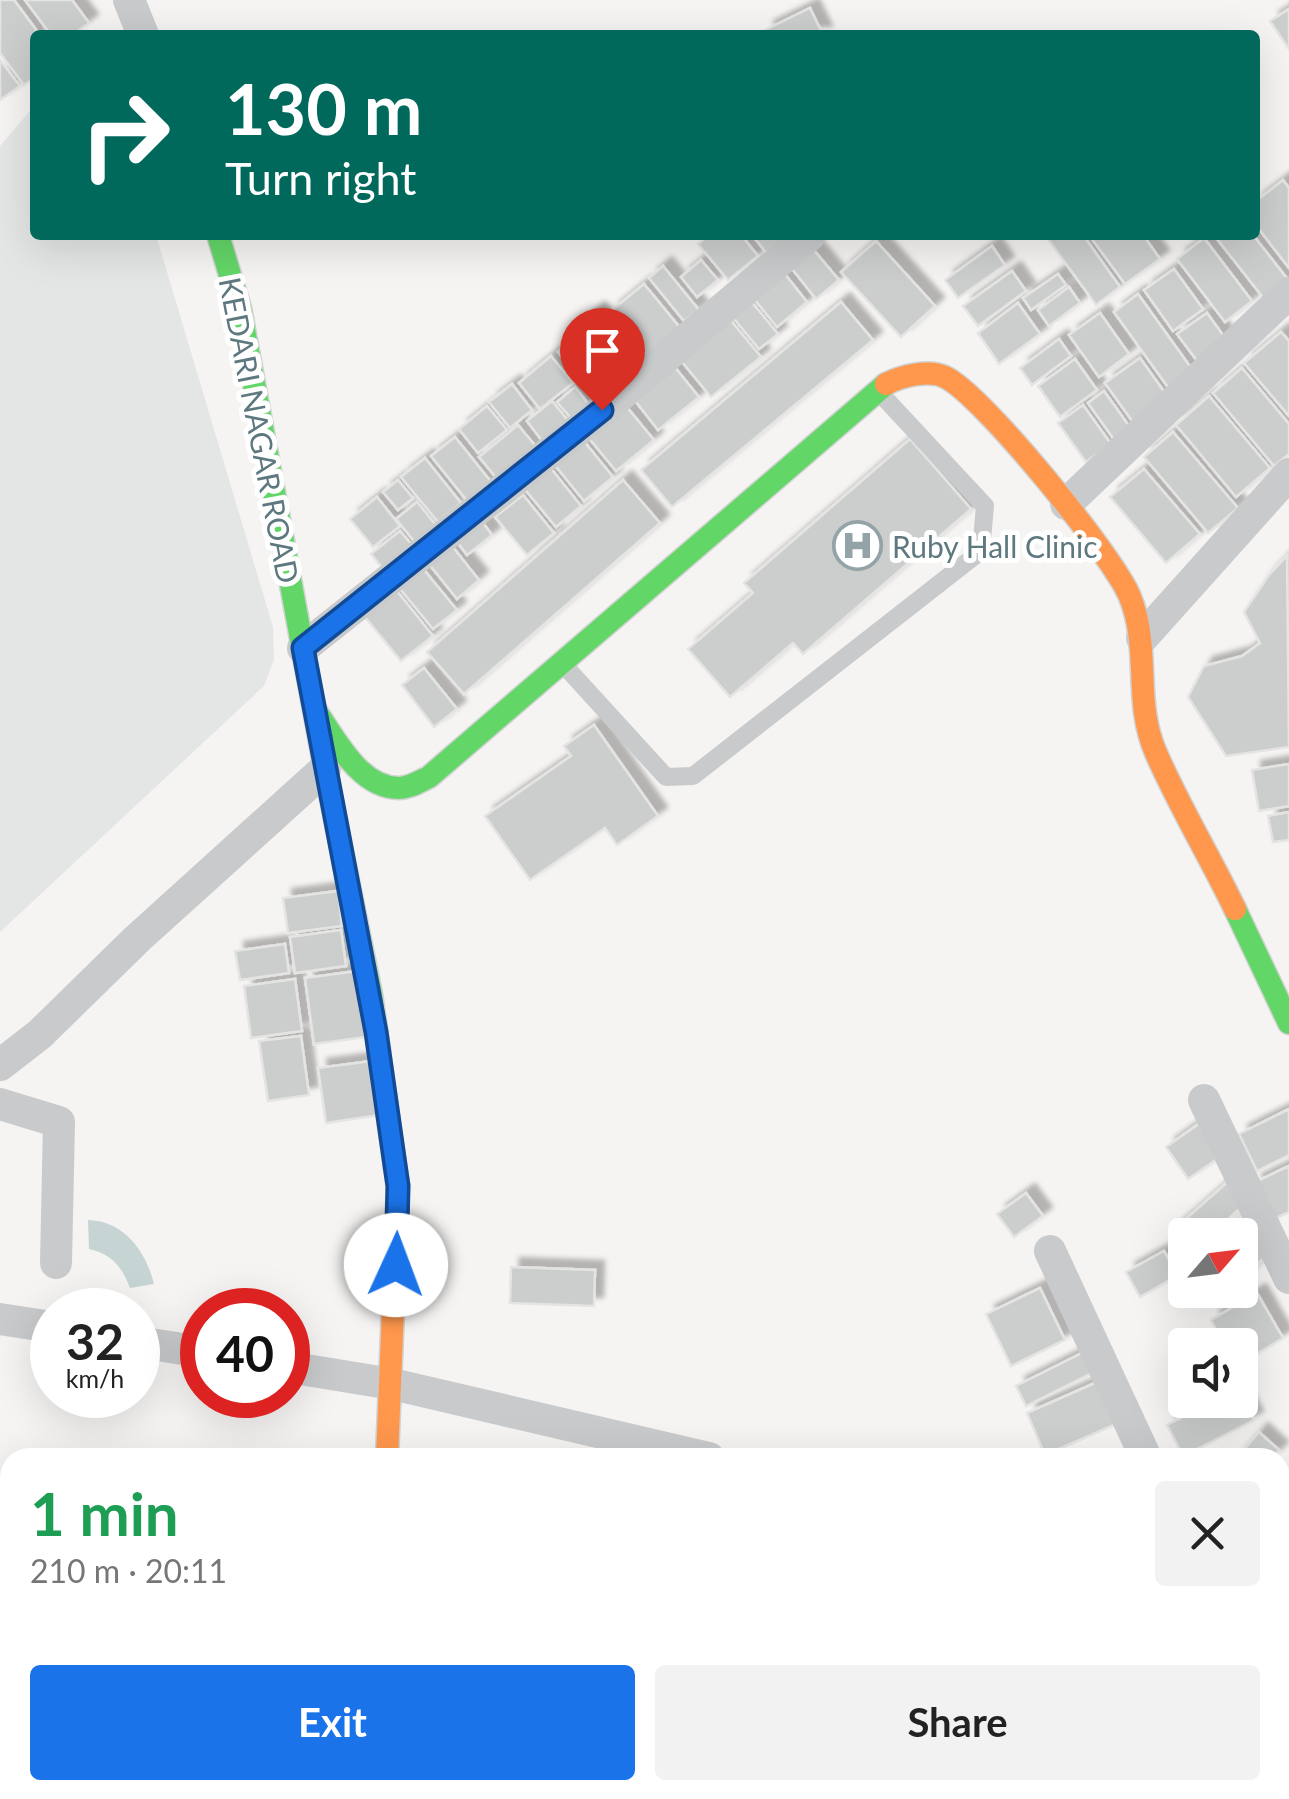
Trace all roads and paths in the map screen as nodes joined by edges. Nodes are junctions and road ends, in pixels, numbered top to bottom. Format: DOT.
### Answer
graph roads {
  1 [pos="129,0"];
  2 [pos="141,30"];
  3 [pos="220,240"];
  4 [pos="804,240"];
  5 [pos="1289,293"];
  6 [pos="878,391"];
  7 [pos="1288,473"];
  8 [pos="1066,504"];
  9 [pos="1142,638"];
  10 [pos="303,648"];
  11 [pos="562,663"];
  12 [pos="315,710"];
  13 [pos="325,769"];
  14 [pos="1289,1023"];
  15 [pos="0,1065"];
  16 [pos="1204,1100"];
  17 [pos="0,1104"];
  18 [pos="1050,1251"];
  19 [pos="56,1263"];
  20 [pos="1289,1278"];
  21 [pos="0,1320"];
  22 [pos="30,1324"];
  23 [pos="310,1370"];
  24 [pos="392,1384"];
  25 [pos="607,1446"];
  26 [pos="388,1448"];
  27 [pos="1141,1448"];
  1 -- 2 [label="street"];
  3 -- 10 [label="street, KEDARI NAGAR ROAD"];
  4 -- 10 [label="street"];
  5 -- 8 [label="street"];
  6 -- 8 [label="street"];
  6 -- 11 [label="street"];
  6 -- 11 [label="lane"];
  7 -- 9 [label="street"];
  8 -- 9 [label="street"];
  9 -- 14 [label="street"];
  10 -- 12 [label="street, KEDARI NAGAR ROAD"];
  11 -- 12 [label="street"];
  12 -- 13 [label="street, KEDARI NAGAR ROAD"];
  13 -- 15 [label="street"];
  13 -- 24 [label="street, KEDARI NAGAR ROAD"];
  16 -- 20 [label="street"];
  17 -- 19 [label="street"];
  18 -- 27 [label="street"];
  21 -- 22 [label="street"];
  23 -- 24 [label="street"];
  24 -- 25 [label="street"];
  24 -- 26 [label="street, KEDARI NAGAR ROAD"];
}
